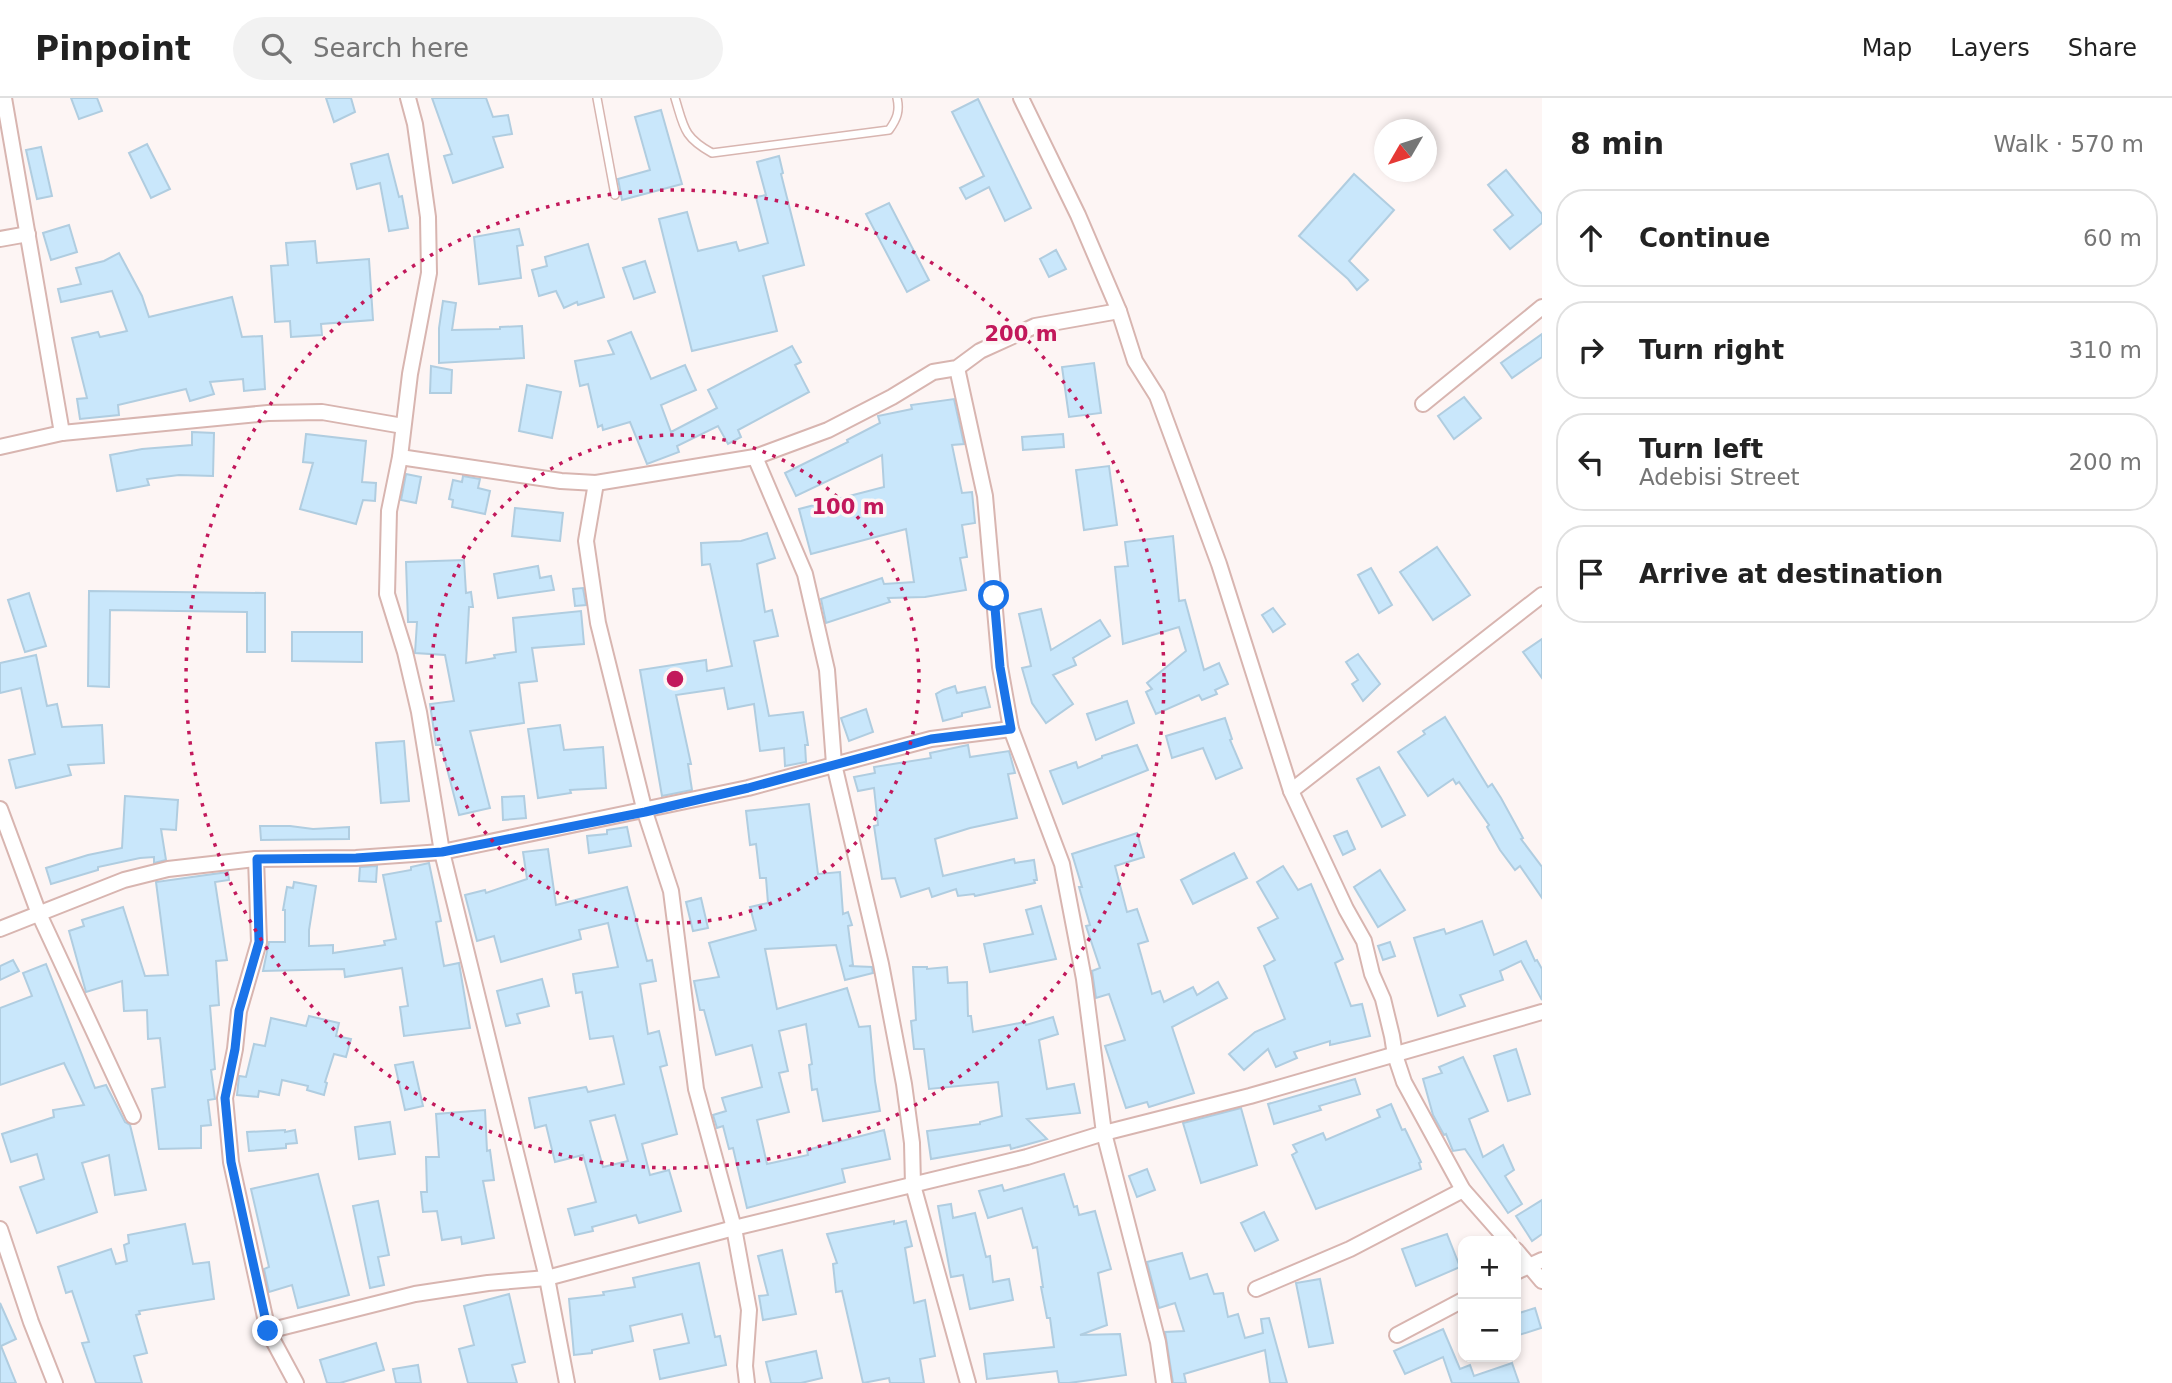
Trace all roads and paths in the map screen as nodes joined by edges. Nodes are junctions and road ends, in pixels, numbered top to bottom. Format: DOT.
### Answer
graph roads {
  1 [pos="4,98"];
  2 [pos="408,98"];
  3 [pos="597,98"];
  4 [pos="675,98"];
  5 [pos="897,98"];
  6 [pos="1021,98"];
  7 [pos="615,195"];
  8 [pos="28,234"];
  9 [pos="0,239"];
  10 [pos="1542,307"];
  11 [pos="1119,311"];
  12 [pos="957,368"];
  13 [pos="1423,404"];
  14 [pos="403,426"];
  15 [pos="62,433"];
  16 [pos="0,447"];
  17 [pos="400,457"];
  18 [pos="755,457"];
  19 [pos="596,483"];
  20 [pos="1542,595"];
  21 [pos="1011,729"];
  22 [pos="834,764"];
  23 [pos="1291,791"];
  24 [pos="0,809"];
  25 [pos="645,812"];
  26 [pos="442,852"];
  27 [pos="257,859"];
  28 [pos="39,914"];
  29 [pos="0,929"];
  30 [pos="1542,1012"];
  31 [pos="1395,1055"];
  32 [pos="133,1116"];
  33 [pos="1104,1133"];
  34 [pos="913,1185"];
  35 [pos="1463,1190"];
  36 [pos="0,1228"];
  37 [pos="734,1228"];
  38 [pos="1504,1236"];
  39 [pos="1536,1262"];
  40 [pos="547,1278"];
  41 [pos="1542,1281"];
  42 [pos="1256,1289"];
  43 [pos="1458,1303"];
  44 [pos="268,1331"];
  45 [pos="1397,1335"];
  46 [pos="55,1383"];
  47 [pos="296,1383"];
  48 [pos="567,1383"];
  49 [pos="747,1383"];
  50 [pos="968,1383"];
  51 [pos="1164,1383"];
  1 -- 8 [label="street"];
  2 -- 14 [label="street"];
  3 -- 7 [label="lane"];
  4 -- 5 [label="lane"];
  6 -- 11 [label="street"];
  8 -- 9 [label="street"];
  8 -- 15 [label="street"];
  10 -- 13 [label="street"];
  11 -- 12 [label="street"];
  11 -- 23 [label="street"];
  12 -- 18 [label="street"];
  12 -- 21 [label="street"];
  14 -- 15 [label="street"];
  14 -- 17 [label="street"];
  15 -- 16 [label="street"];
  17 -- 19 [label="street"];
  17 -- 26 [label="street"];
  18 -- 19 [label="street"];
  18 -- 22 [label="street"];
  19 -- 25 [label="street"];
  20 -- 23 [label="street"];
  21 -- 22 [label="street"];
  21 -- 33 [label="street"];
  22 -- 25 [label="street"];
  22 -- 34 [label="street"];
  23 -- 31 [label="street"];
  24 -- 28 [label="street"];
  25 -- 26 [label="street"];
  25 -- 37 [label="street"];
  26 -- 27 [label="street"];
  26 -- 40 [label="street"];
  27 -- 28 [label="street"];
  27 -- 44 [label="street"];
  28 -- 29 [label="street"];
  28 -- 32 [label="street"];
  30 -- 31 [label="street"];
  31 -- 33 [label="street"];
  31 -- 35 [label="street"];
  33 -- 34 [label="street"];
  33 -- 51 [label="street"];
  34 -- 37 [label="street"];
  34 -- 50 [label="street"];
  35 -- 38 [label="street"];
  35 -- 42 [label="street"];
  36 -- 46 [label="street"];
  37 -- 40 [label="street"];
  37 -- 49 [label="street"];
  39 -- 41 [label="street"];
  40 -- 44 [label="street"];
  40 -- 48 [label="street"];
  43 -- 45 [label="street"];
  44 -- 47 [label="street"];
}
